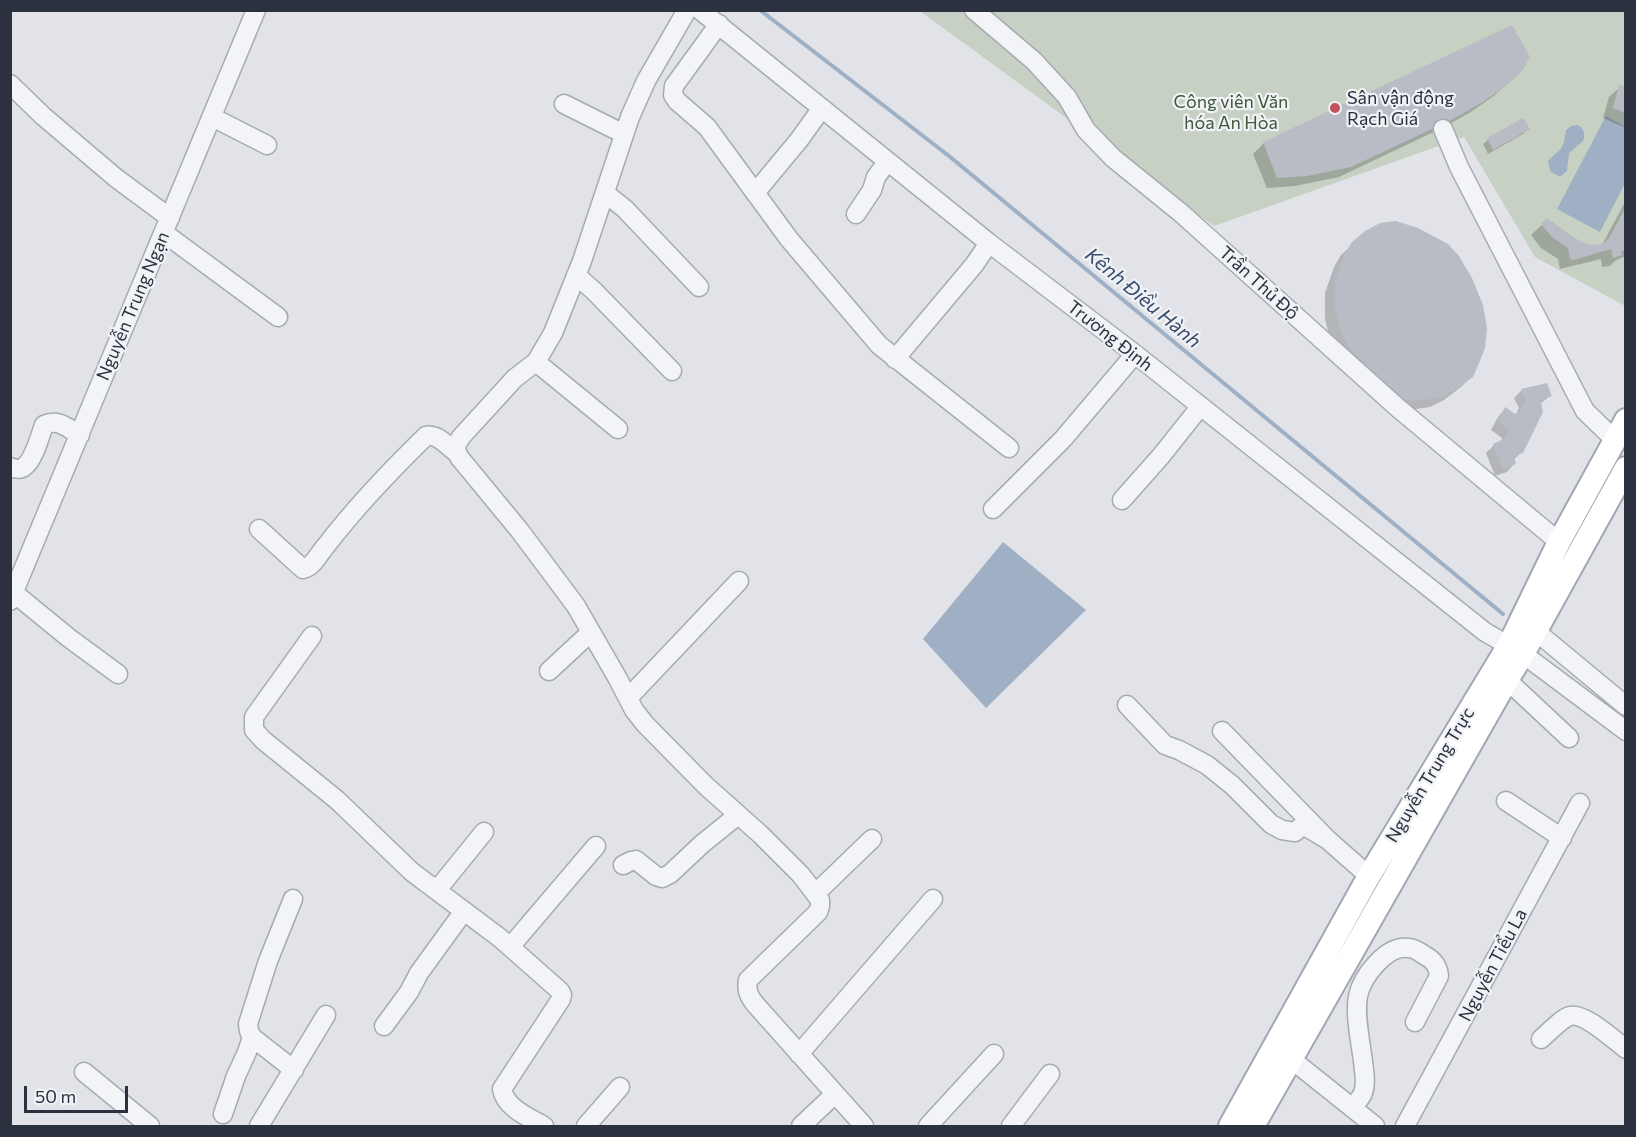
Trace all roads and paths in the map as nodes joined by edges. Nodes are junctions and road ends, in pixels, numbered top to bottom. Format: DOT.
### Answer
graph roads {
  1 [pos="256,10"];
  2 [pos="687,10"];
  3 [pos="700,10"];
  4 [pos="974,10"];
  5 [pos="719,24"];
  6 [pos="10,84"];
  7 [pos="564,104"];
  8 [pos="822,108"];
  9 [pos="212,117"];
  10 [pos="1443,129"];
  11 [pos="624,134"];
  12 [pos="267,146"];
  13 [pos="887,162"];
  14 [pos="605,193"];
  15 [pos="755,193"];
  16 [pos="856,214"];
  17 [pos="167,225"];
  18 [pos="989,243"];
  19 [pos="576,275"];
  20 [pos="699,287"];
  21 [pos="278,317"];
  22 [pos="1135,354"];
  23 [pos="895,358"];
  24 [pos="536,362"];
  25 [pos="672,371"];
  26 [pos="1200,407"];
  27 [pos="1626,420"];
  28 [pos="618,429"];
  29 [pos="80,435"];
  30 [pos="1620,444"];
  31 [pos="1009,448"];
  32 [pos="456,452"];
  33 [pos="10,468"];
  34 [pos="1623,480"];
  35 [pos="1122,500"];
  36 [pos="993,509"];
  37 [pos="259,529"];
  38 [pos="1559,542"];
  39 [pos="739,581"];
  40 [pos="12,597"];
  41 [pos="1528,625"];
  42 [pos="591,632"];
  43 [pos="312,636"];
  44 [pos="1516,649"];
  45 [pos="549,671"];
  46 [pos="118,674"];
  47 [pos="1507,680"];
  48 [pos="628,698"];
  49 [pos="1127,705"];
  50 [pos="1626,706"];
  51 [pos="1626,731"];
  52 [pos="1222,732"];
  53 [pos="1569,738"];
  54 [pos="1506,801"];
  55 [pos="1580,804"];
  56 [pos="738,815"];
  57 [pos="484,832"];
  58 [pos="1562,838"];
  59 [pos="872,839"];
  60 [pos="1328,840"];
  61 [pos="596,846"];
  62 [pos="623,864"];
  63 [pos="1369,876"];
  64 [pos="437,890"];
  65 [pos="816,893"];
  66 [pos="293,898"];
  67 [pos="933,899"];
  68 [pos="464,910"];
  69 [pos="510,946"];
  70 [pos="326,1015"];
  71 [pos="1415,1022"];
  72 [pos="384,1026"];
  73 [pos="252,1037"];
  74 [pos="1541,1039"];
  75 [pos="1626,1049"];
  76 [pos="994,1053"];
  77 [pos="1282,1053"];
  78 [pos="799,1054"];
  79 [pos="294,1070"];
  80 [pos="84,1072"];
  81 [pos="1050,1074"];
  82 [pos="620,1087"];
  83 [pos="835,1094"];
  84 [pos="1352,1108"];
  85 [pos="223,1114"];
  86 [pos="150,1126"];
  87 [pos="260,1126"];
  88 [pos="544,1126"];
  89 [pos="586,1126"];
  90 [pos="801,1126"];
  91 [pos="864,1126"];
  92 [pos="928,1126"];
  93 [pos="1011,1126"];
  94 [pos="1230,1126"];
  95 [pos="1252,1126"];
  96 [pos="1375,1126"];
  97 [pos="1405,1126"];
  1 -- 9 [label="street, Nguyễn Trung Ngạn"];
  2 -- 11 [label="street"];
  3 -- 5 [label="street, Trương Định"];
  4 -- 38 [label="street, Trần Thủ Độ"];
  5 -- 8 [label="street, Trương Định"];
  5 -- 15 [label="street"];
  6 -- 17 [label="street"];
  7 -- 11 [label="street"];
  8 -- 13 [label="street, Trương Định"];
  8 -- 15 [label="street"];
  9 -- 12 [label="street"];
  9 -- 17 [label="street, Nguyễn Trung Ngạn"];
  10 -- 30 [label="street"];
  11 -- 14 [label="street"];
  13 -- 16 [label="street"];
  13 -- 18 [label="street, Trương Định"];
  14 -- 19 [label="street"];
  14 -- 20 [label="street"];
  15 -- 23 [label="street"];
  17 -- 21 [label="street"];
  17 -- 29 [label="street, Nguyễn Trung Ngạn"];
  18 -- 22 [label="street, Trương Định"];
  18 -- 23 [label="street"];
  19 -- 24 [label="street"];
  19 -- 25 [label="street"];
  22 -- 26 [label="street, Trương Định"];
  22 -- 36 [label="street"];
  23 -- 31 [label="street"];
  24 -- 28 [label="street"];
  24 -- 32 [label="street"];
  26 -- 35 [label="street"];
  26 -- 44 [label="street, Trương Định"];
  27 -- 30 [label="main road, Nguyễn Trung Trực"];
  29 -- 33 [label="street"];
  29 -- 40 [label="street, Nguyễn Trung Ngạn"];
  30 -- 38 [label="main road, Nguyễn Trung Trực"];
  32 -- 37 [label="street"];
  32 -- 42 [label="street"];
  34 -- 41 [label="main road, Nguyễn Trung Trực"];
  38 -- 41 [label="main road, Nguyễn Trung Trực"];
  39 -- 48 [label="street"];
  40 -- 46 [label="street"];
  41 -- 44 [label="main road, Nguyễn Trung Trực"];
  41 -- 50 [label="street"];
  42 -- 45 [label="street"];
  42 -- 48 [label="street"];
  43 -- 64 [label="street"];
  44 -- 47 [label="main road, Nguyễn Trung Trực"];
  44 -- 51 [label="street, Trương Định"];
  44 -- 63 [label="main road, Nguyễn Trung Trực"];
  47 -- 53 [label="street"];
  47 -- 77 [label="main road, Nguyễn Trung Trực"];
  48 -- 56 [label="street"];
  49 -- 60 [label="street"];
  52 -- 60 [label="street"];
  54 -- 58 [label="street"];
  55 -- 58 [label="street, Nguyễn Tiểu La"];
  56 -- 62 [label="street"];
  56 -- 65 [label="street"];
  57 -- 64 [label="street"];
  58 -- 97 [label="street, Nguyễn Tiểu La"];
  59 -- 65 [label="street"];
  60 -- 63 [label="street"];
  61 -- 69 [label="street"];
  63 -- 77 [label="main road, Nguyễn Trung Trực"];
  64 -- 68 [label="street"];
  65 -- 78 [label="street"];
  66 -- 73 [label="street"];
  67 -- 78 [label="street"];
  68 -- 69 [label="street"];
  68 -- 72 [label="street"];
  69 -- 88 [label="street"];
  70 -- 79 [label="street"];
  71 -- 84 [label="street"];
  73 -- 79 [label="street"];
  73 -- 85 [label="street"];
  74 -- 75 [label="street"];
  76 -- 92 [label="street"];
  77 -- 84 [label="street"];
  77 -- 94 [label="main road, Nguyễn Trung Trực"];
  77 -- 95 [label="main road, Nguyễn Trung Trực"];
  78 -- 83 [label="street"];
  79 -- 87 [label="street"];
  80 -- 86 [label="street"];
  81 -- 93 [label="street"];
  82 -- 89 [label="street"];
  83 -- 90 [label="street"];
  83 -- 91 [label="street"];
  84 -- 96 [label="street"];
}
